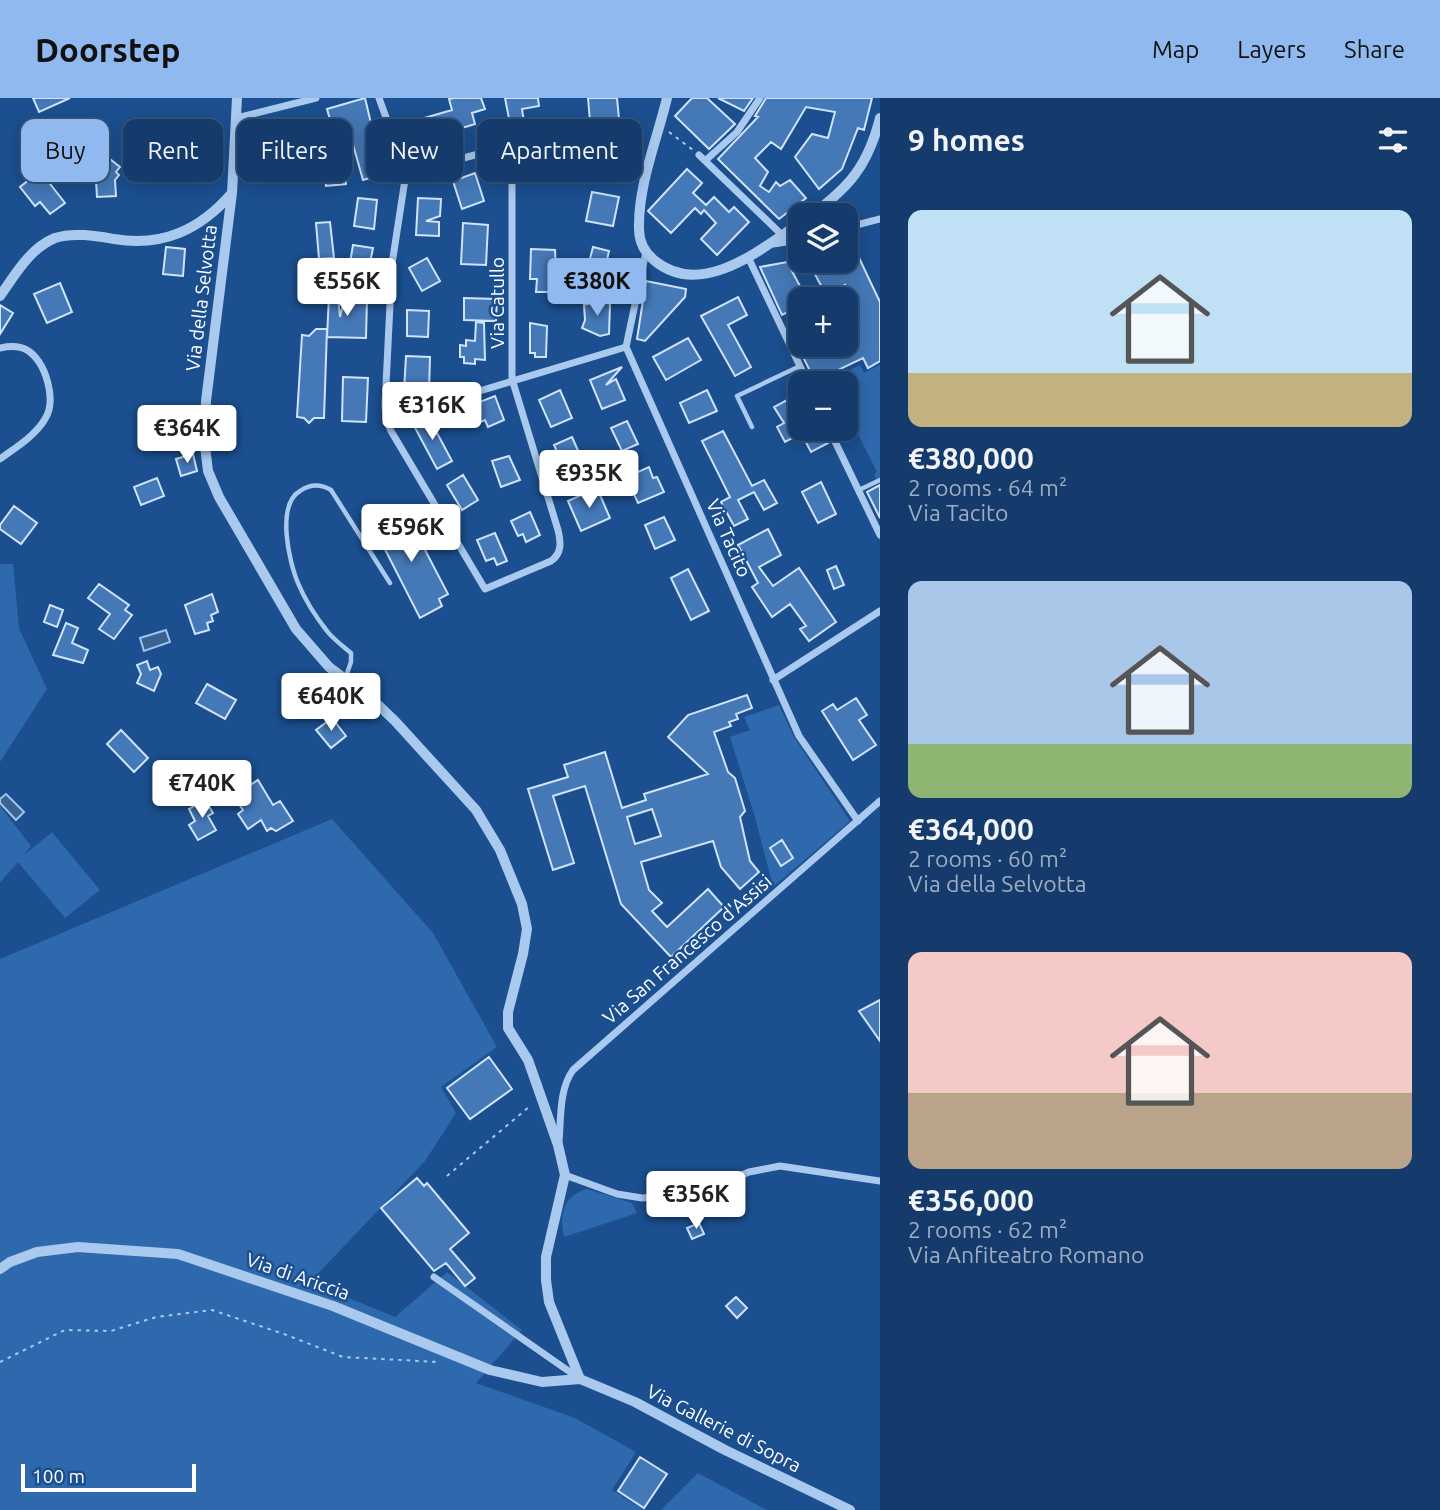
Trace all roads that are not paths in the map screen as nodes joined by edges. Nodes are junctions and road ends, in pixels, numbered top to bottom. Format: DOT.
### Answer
graph roads {
  1 [pos="237,98"];
  2 [pos="316,98"];
  3 [pos="379,98"];
  4 [pos="667,98"];
  5 [pos="760,98"];
  6 [pos="880,117"];
  7 [pos="237,118"];
  8 [pos="387,119"];
  9 [pos="463,157"];
  10 [pos="406,182"];
  11 [pos="232,193"];
  12 [pos="824,203"];
  13 [pos="880,219"];
  14 [pos="858,225"];
  15 [pos="788,231"];
  16 [pos="782,235"];
  17 [pos="788,242"];
  18 [pos="767,245"];
  19 [pos="646,252"];
  20 [pos="748,257"];
  21 [pos="0,296"];
  22 [pos="626,347"];
  23 [pos="0,348"];
  24 [pos="800,366"];
  25 [pos="802,371"];
  26 [pos="512,379"];
  27 [pos="386,419"];
  28 [pos="752,427"];
  29 [pos="836,441"];
  30 [pos="0,459"];
  31 [pos="880,480"];
  32 [pos="859,490"];
  33 [pos="880,535"];
  34 [pos="390,583"];
  35 [pos="880,611"];
  36 [pos="345,680"];
  37 [pos="773,680"];
  38 [pos="880,801"];
  39 [pos="858,821"];
  40 [pos="558,1145"];
  41 [pos="565,1175"];
  42 [pos="880,1181"];
  43 [pos="0,1269"];
  44 [pos="434,1277"];
  45 [pos="580,1379"];
  46 [pos="850,1510"];
  1 -- 7 [label="street, Via della Selvotta"];
  2 -- 7 [label="street"];
  3 -- 8 [label="street"];
  4 -- 19 [label="street"];
  5 -- 16 [label="street"];
  6 -- 12 [label="street"];
  7 -- 11 [label="street, Via della Selvotta"];
  9 -- 26 [label="street, Via Catullo"];
  10 -- 27 [label="street"];
  11 -- 21 [label="street"];
  11 -- 36 [label="street, Via della Selvotta"];
  13 -- 14 [label="street"];
  15 -- 16 [label="street"];
  16 -- 18 [label="street"];
  17 -- 18 [label="street"];
  18 -- 20 [label="street"];
  19 -- 20 [label="street"];
  19 -- 22 [label="street"];
  20 -- 24 [label="street"];
  22 -- 26 [label="street"];
  22 -- 37 [label="street, Via Tacito"];
  23 -- 30 [label="street"];
  24 -- 25 [label="street"];
  24 -- 28 [label="lane"];
  26 -- 27 [label="street"];
  26 -- 27 [label="street, Via Catullo"];
  29 -- 32 [label="street"];
  31 -- 32 [label="lane"];
  32 -- 33 [label="street"];
  34 -- 36 [label="lane"];
  35 -- 37 [label="street"];
  36 -- 40 [label="street, Via della Selvotta"];
  37 -- 39 [label="street, Via Tacito"];
  38 -- 39 [label="street, Via San Francesco d'Assisi"];
  39 -- 40 [label="street, Via San Francesco d'Assisi"];
  40 -- 41 [label="street, Via della Selvotta"];
  41 -- 42 [label="street"];
  41 -- 45 [label="street"];
  43 -- 45 [label="street, Via di Ariccia"];
  44 -- 45 [label="street"];
  45 -- 46 [label="street, Via Gallerie di Sopra"];
}
